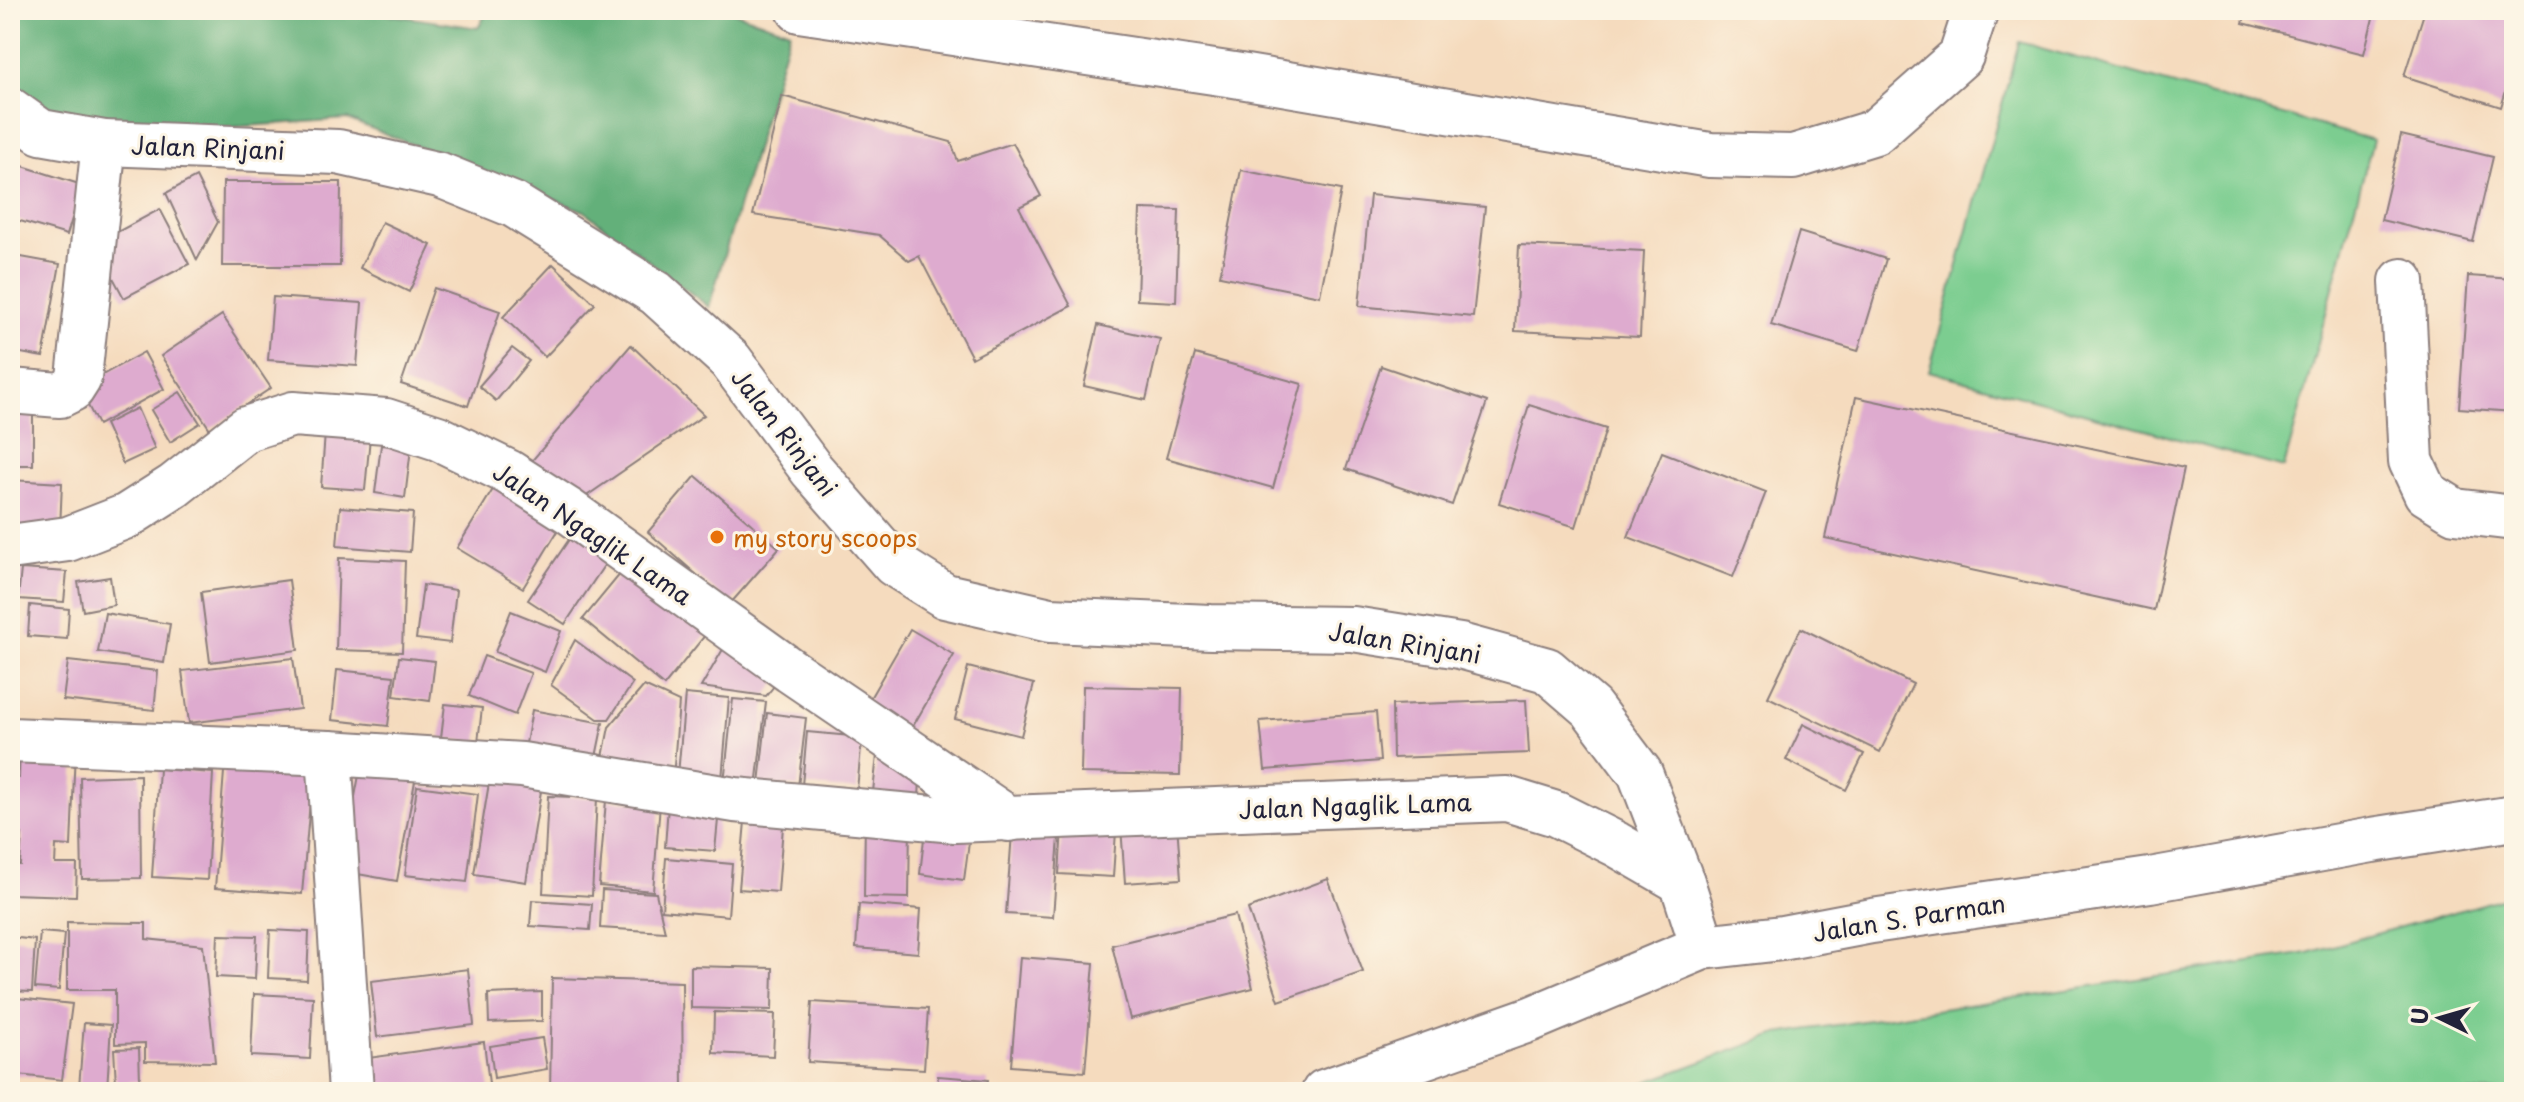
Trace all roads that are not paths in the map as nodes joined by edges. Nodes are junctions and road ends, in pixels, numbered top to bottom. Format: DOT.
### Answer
graph roads {
  1 [pos="799,10"];
  2 [pos="1976,10"];
  3 [pos="10,110"];
  4 [pos="104,143"];
  5 [pos="2402,281"];
  6 [pos="10,391"];
  7 [pos="2514,518"];
  8 [pos="10,547"];
  9 [pos="10,740"];
  10 [pos="329,753"];
  11 [pos="2514,818"];
  12 [pos="1009,819"];
  13 [pos="1682,882"];
  14 [pos="1703,947"];
  15 [pos="351,1092"];
  16 [pos="1324,1092"];
  1 -- 2 [label="main road"];
  3 -- 4 [label="main road, Jalan Rinjani"];
  4 -- 6 [label="main road"];
  4 -- 13 [label="main road, Jalan Rinjani"];
  5 -- 7 [label="main road"];
  8 -- 12 [label="main road, Jalan Ngaglik Lama"];
  9 -- 10 [label="main road, Jalan Ngaglik Lama"];
  10 -- 12 [label="main road, Jalan Ngaglik Lama"];
  10 -- 15 [label="main road"];
  11 -- 14 [label="main road, Jalan S. Parman"];
  12 -- 13 [label="main road, Jalan Ngaglik Lama"];
  13 -- 14 [label="main road, Jalan Rinjani"];
  14 -- 16 [label="main road, Jalan S. Parman"];
}
